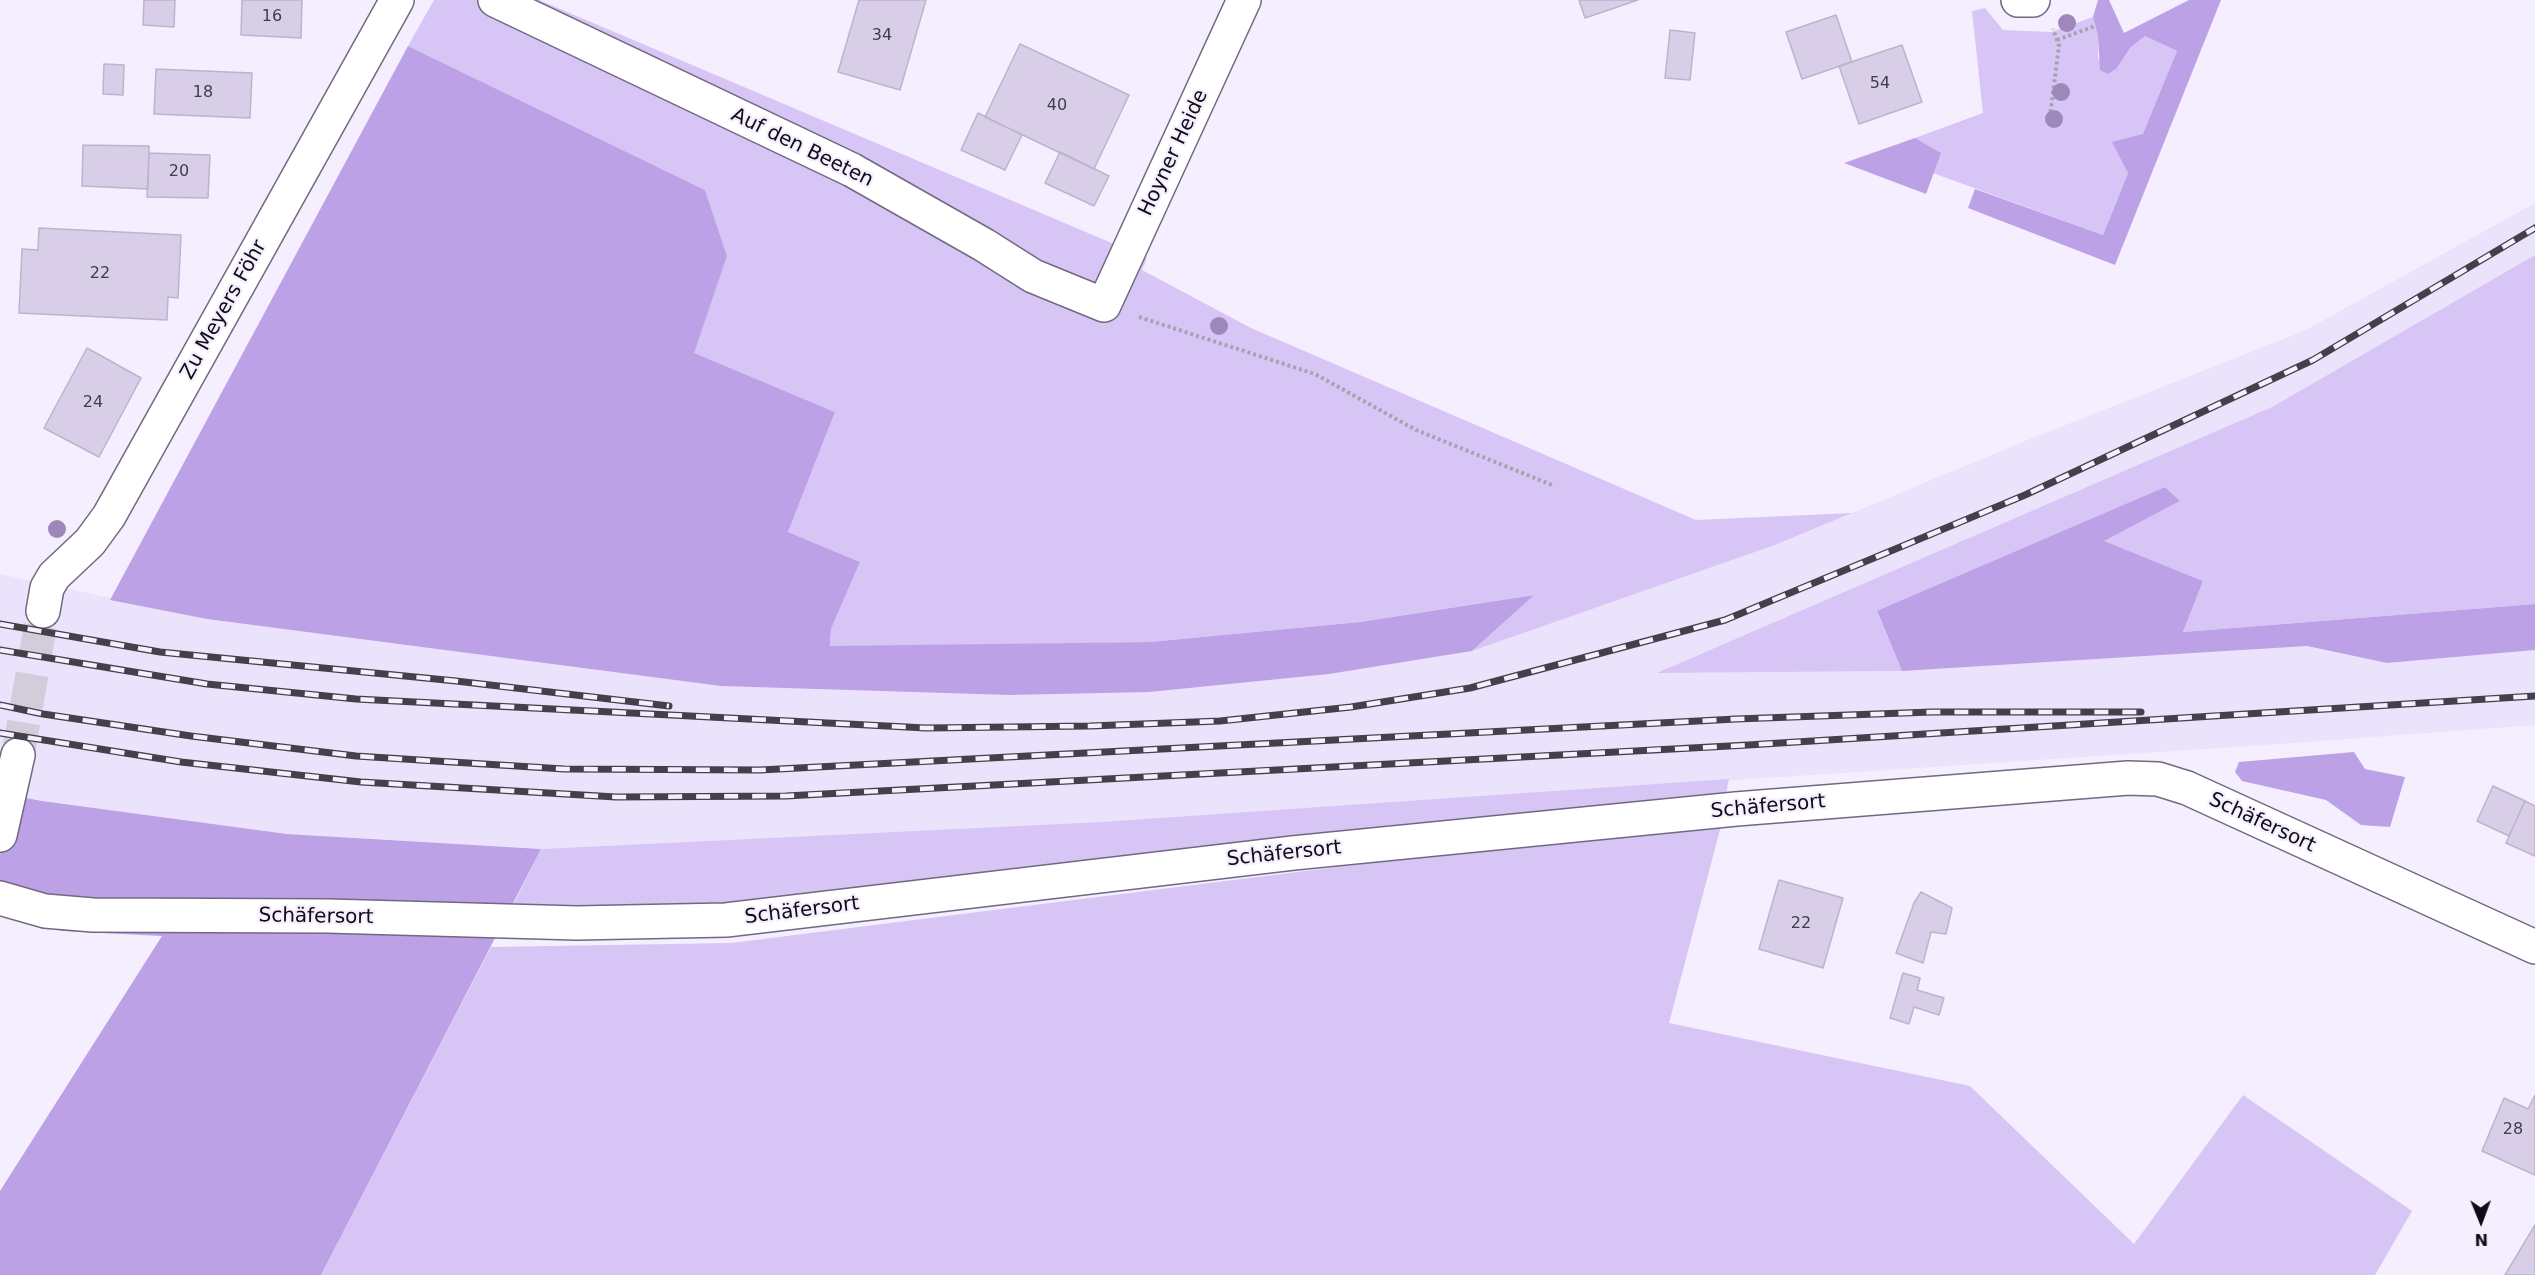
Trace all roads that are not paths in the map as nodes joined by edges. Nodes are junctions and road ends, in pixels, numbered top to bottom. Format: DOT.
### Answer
graph roads {
  1 [pos="397,0"];
  2 [pos="495,0"];
  3 [pos="1244,0"];
  4 [pos="2018,0"];
  5 [pos="2042,11"];
  6 [pos="1104,305"];
  7 [pos="42,611"];
  8 [pos="18,755"];
  9 [pos="0,835"];
  10 [pos="0,897"];
  11 [pos="2535,947"];
  1 -- 7 [label="street, Zu Meyers Föhr"];
  2 -- 6 [label="street, Auf den Beeten"];
  3 -- 6 [label="street, Hoyner Heide"];
  4 -- 5 [label="street"];
  8 -- 9 [label="street"];
  10 -- 11 [label="street, Schäfersort"];
}
